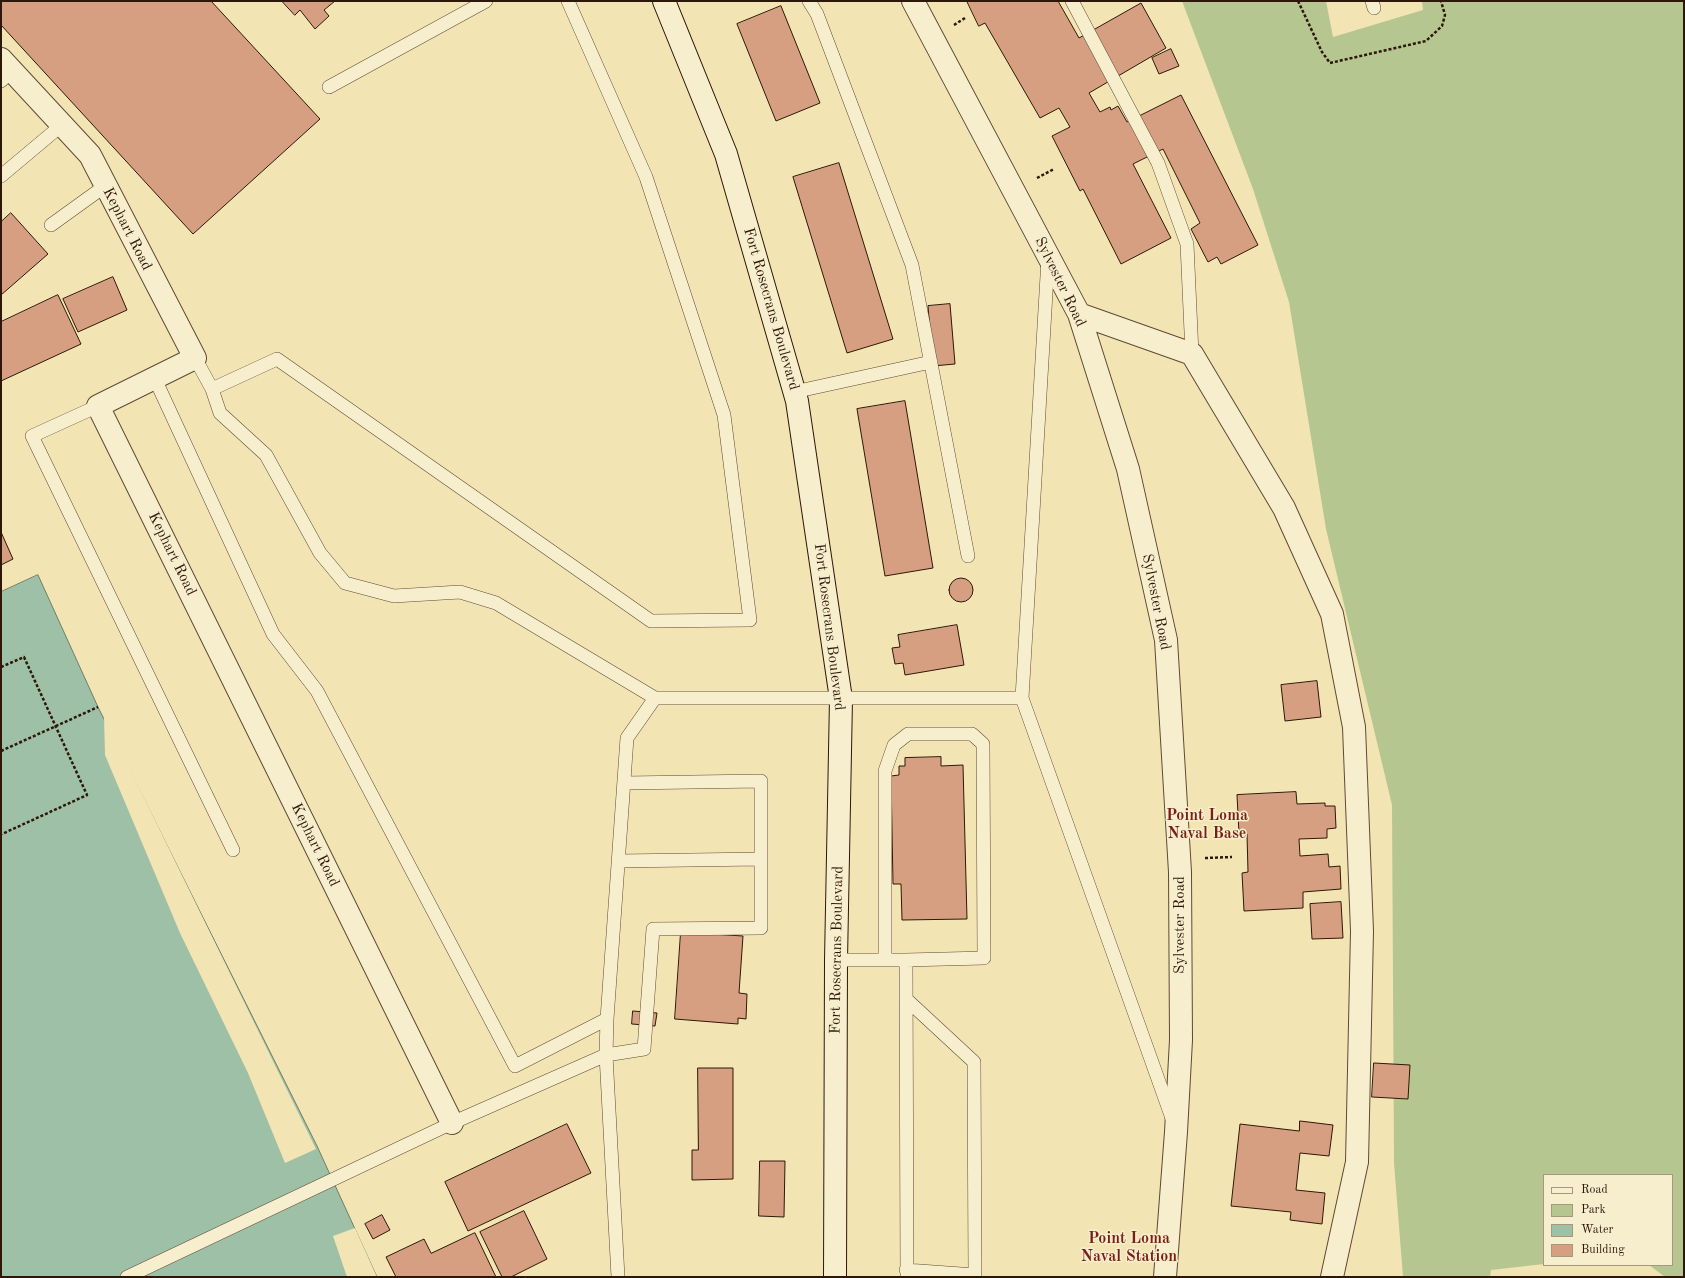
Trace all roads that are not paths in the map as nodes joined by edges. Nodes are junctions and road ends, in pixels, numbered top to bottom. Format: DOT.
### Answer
graph roads {
  1 [pos="486,1"];
  2 [pos="568,1"];
  3 [pos="664,1"];
  4 [pos="809,1"];
  5 [pos="913,1"];
  6 [pos="1072,1"];
  7 [pos="5,70"];
  8 [pos="329,87"];
  9 [pos="63,124"];
  10 [pos="1,176"];
  11 [pos="105,186"];
  12 [pos="51,225"];
  13 [pos="1048,255"];
  14 [pos="1079,314"];
  15 [pos="1192,354"];
  16 [pos="195,358"];
  17 [pos="931,362"];
  18 [pos="155,379"];
  19 [pos="212,389"];
  20 [pos="794,392"];
  21 [pos="98,406"];
  22 [pos="968,556"];
  23 [pos="655,698"];
  24 [pos="1022,698"];
  25 [pos="841,699"];
  26 [pos="624,783"];
  27 [pos="233,850"];
  28 [pos="761,859"];
  29 [pos="619,861"];
  30 [pos="836,960"];
  31 [pos="885,960"];
  32 [pos="906,960"];
  33 [pos="906,999"];
  34 [pos="607,1019"];
  35 [pos="606,1055"];
  36 [pos="452,1123"];
  37 [pos="1176,1132"];
  38 [pos="906,1274"];
  39 [pos="127,1277"];
  40 [pos="618,1277"];
  41 [pos="835,1277"];
  42 [pos="1165,1277"];
  43 [pos="1332,1277"];
  1 -- 8 [label="lane"];
  2 -- 19 [label="lane"];
  3 -- 20 [label="street, Fort Rosecrans Boulevard"];
  4 -- 17 [label="lane"];
  5 -- 13 [label="street, Sylvester Road"];
  6 -- 15 [label="lane"];
  7 -- 9 [label="street, Kephart Road"];
  9 -- 10 [label="lane"];
  9 -- 11 [label="street, Kephart Road"];
  11 -- 12 [label="lane"];
  11 -- 16 [label="street, Kephart Road"];
  13 -- 14 [label="street, Sylvester Road"];
  13 -- 24 [label="lane"];
  14 -- 15 [label="street"];
  14 -- 37 [label="street, Sylvester Road"];
  15 -- 43 [label="street"];
  16 -- 18 [label="street"];
  16 -- 19 [label="lane"];
  17 -- 20 [label="lane"];
  17 -- 22 [label="lane"];
  18 -- 21 [label="street"];
  18 -- 34 [label="lane"];
  19 -- 23 [label="lane"];
  20 -- 25 [label="street, Fort Rosecrans Boulevard"];
  21 -- 27 [label="lane"];
  21 -- 36 [label="street, Kephart Road"];
  23 -- 25 [label="lane"];
  23 -- 26 [label="lane"];
  24 -- 25 [label="lane"];
  24 -- 37 [label="lane"];
  25 -- 30 [label="street, Fort Rosecrans Boulevard"];
  26 -- 28 [label="lane"];
  26 -- 29 [label="lane"];
  28 -- 29 [label="lane"];
  28 -- 35 [label="lane"];
  29 -- 34 [label="lane"];
  30 -- 31 [label="lane"];
  30 -- 41 [label="street, Fort Rosecrans Boulevard"];
  31 -- 32 [label="lane"];
  31 -- 32 [label="lane"];
  32 -- 33 [label="lane"];
  33 -- 38 [label="lane"];
  33 -- 38 [label="lane"];
  34 -- 35 [label="lane"];
  35 -- 36 [label="lane"];
  35 -- 40 [label="lane"];
  36 -- 39 [label="lane"];
  37 -- 42 [label="street, Sylvester Road"];
}
